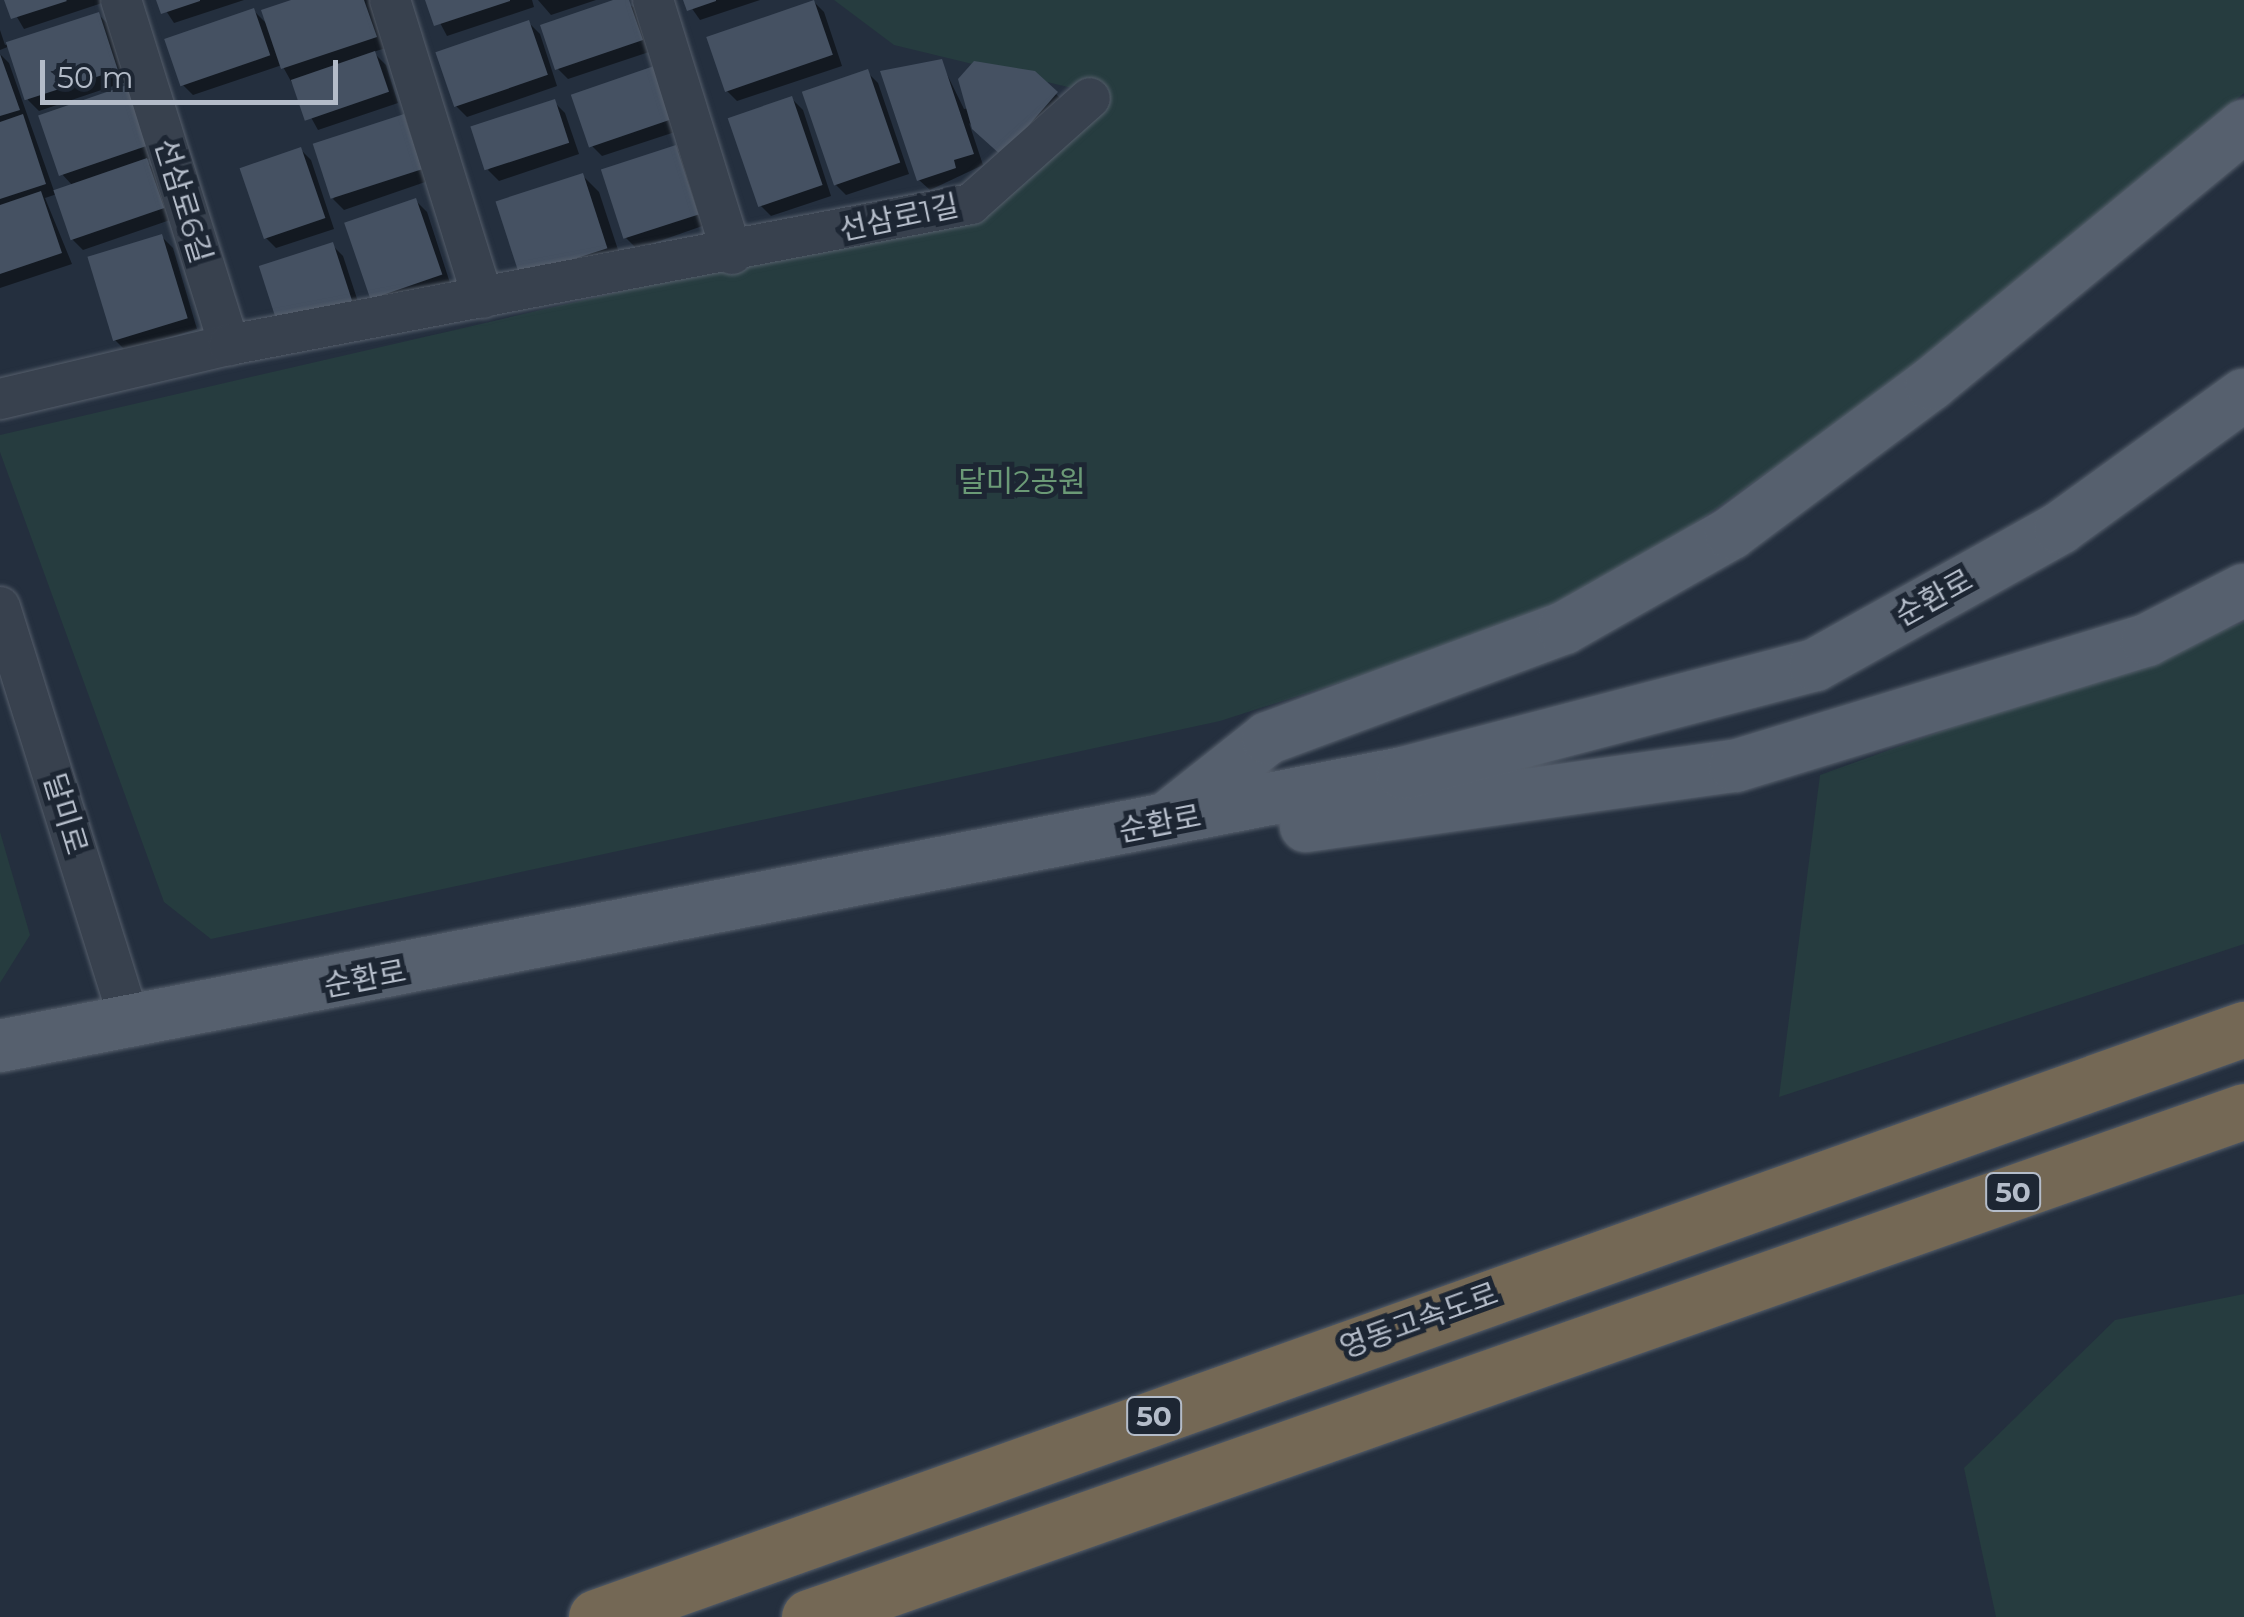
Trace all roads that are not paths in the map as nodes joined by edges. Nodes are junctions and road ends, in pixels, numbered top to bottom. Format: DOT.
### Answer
graph roads {
  1 [pos="120,0"];
  2 [pos="390,0"];
  3 [pos="653,0"];
  4 [pos="1090,98"];
  5 [pos="2244,126"];
  6 [pos="732,254"];
  7 [pos="484,298"];
  8 [pos="228,346"];
  9 [pos="2244,395"];
  10 [pos="0,399"];
  11 [pos="2244,590"];
  12 [pos="0,607"];
  13 [pos="1161,824"];
  14 [pos="130,1022"];
  15 [pos="2244,1029"];
  16 [pos="0,1046"];
  17 [pos="2244,1111"];
  18 [pos="596,1617"];
  19 [pos="809,1617"];
  1 -- 8 [label="street, 선삼로6길"];
  2 -- 7 [label="street"];
  3 -- 6 [label="street"];
  4 -- 6 [label="street, 선삼로1길"];
  5 -- 13 [label="main road"];
  6 -- 7 [label="street, 선삼로1길"];
  7 -- 8 [label="street, 선삼로1길"];
  8 -- 10 [label="street, 선삼로1길"];
  9 -- 13 [label="main road, 순환로"];
  11 -- 13 [label="main road"];
  12 -- 14 [label="street, 달미로"];
  13 -- 14 [label="main road, 순환로"];
  14 -- 16 [label="main road, 순환로"];
  15 -- 18 [label="highway, 영동고속도로 / 50"];
  17 -- 19 [label="highway, 50"];
}
